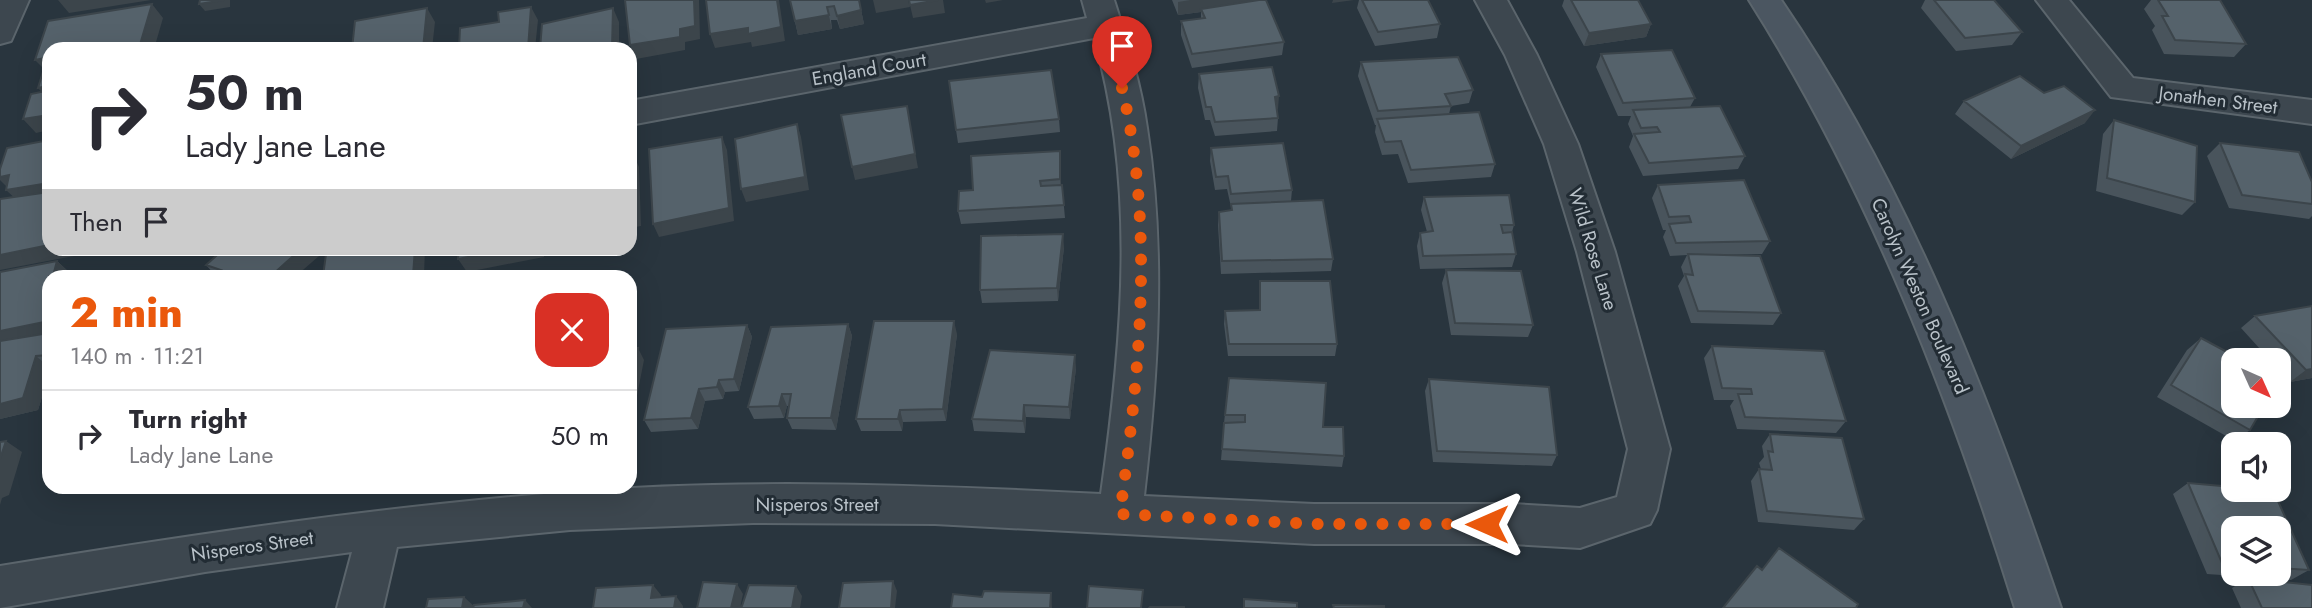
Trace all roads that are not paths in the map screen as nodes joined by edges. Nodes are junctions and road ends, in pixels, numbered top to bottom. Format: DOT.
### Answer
graph roads {
  1 [pos="13,0"];
  2 [pos="1491,0"];
  3 [pos="1765,0"];
  4 [pos="2052,0"];
  5 [pos="1103,13"];
  6 [pos="0,33"];
  7 [pos="2312,111"];
  8 [pos="637,112"];
  9 [pos="1635,510"];
  10 [pos="1120,514"];
  11 [pos="380,528"];
  12 [pos="0,587"];
  13 [pos="360,608"];
  14 [pos="2038,608"];
  1 -- 6 [label="street"];
  2 -- 9 [label="street, Wild Rose Lane"];
  3 -- 14 [label="street, Carolyn Weston Boulevard"];
  4 -- 7 [label="street, Jonathen Street"];
  5 -- 8 [label="street, England Court"];
  5 -- 10 [label="street"];
  9 -- 10 [label="street, Nisperos Street"];
  10 -- 11 [label="street, Nisperos Street"];
  11 -- 12 [label="street, Nisperos Street"];
  11 -- 13 [label="street"];
}
